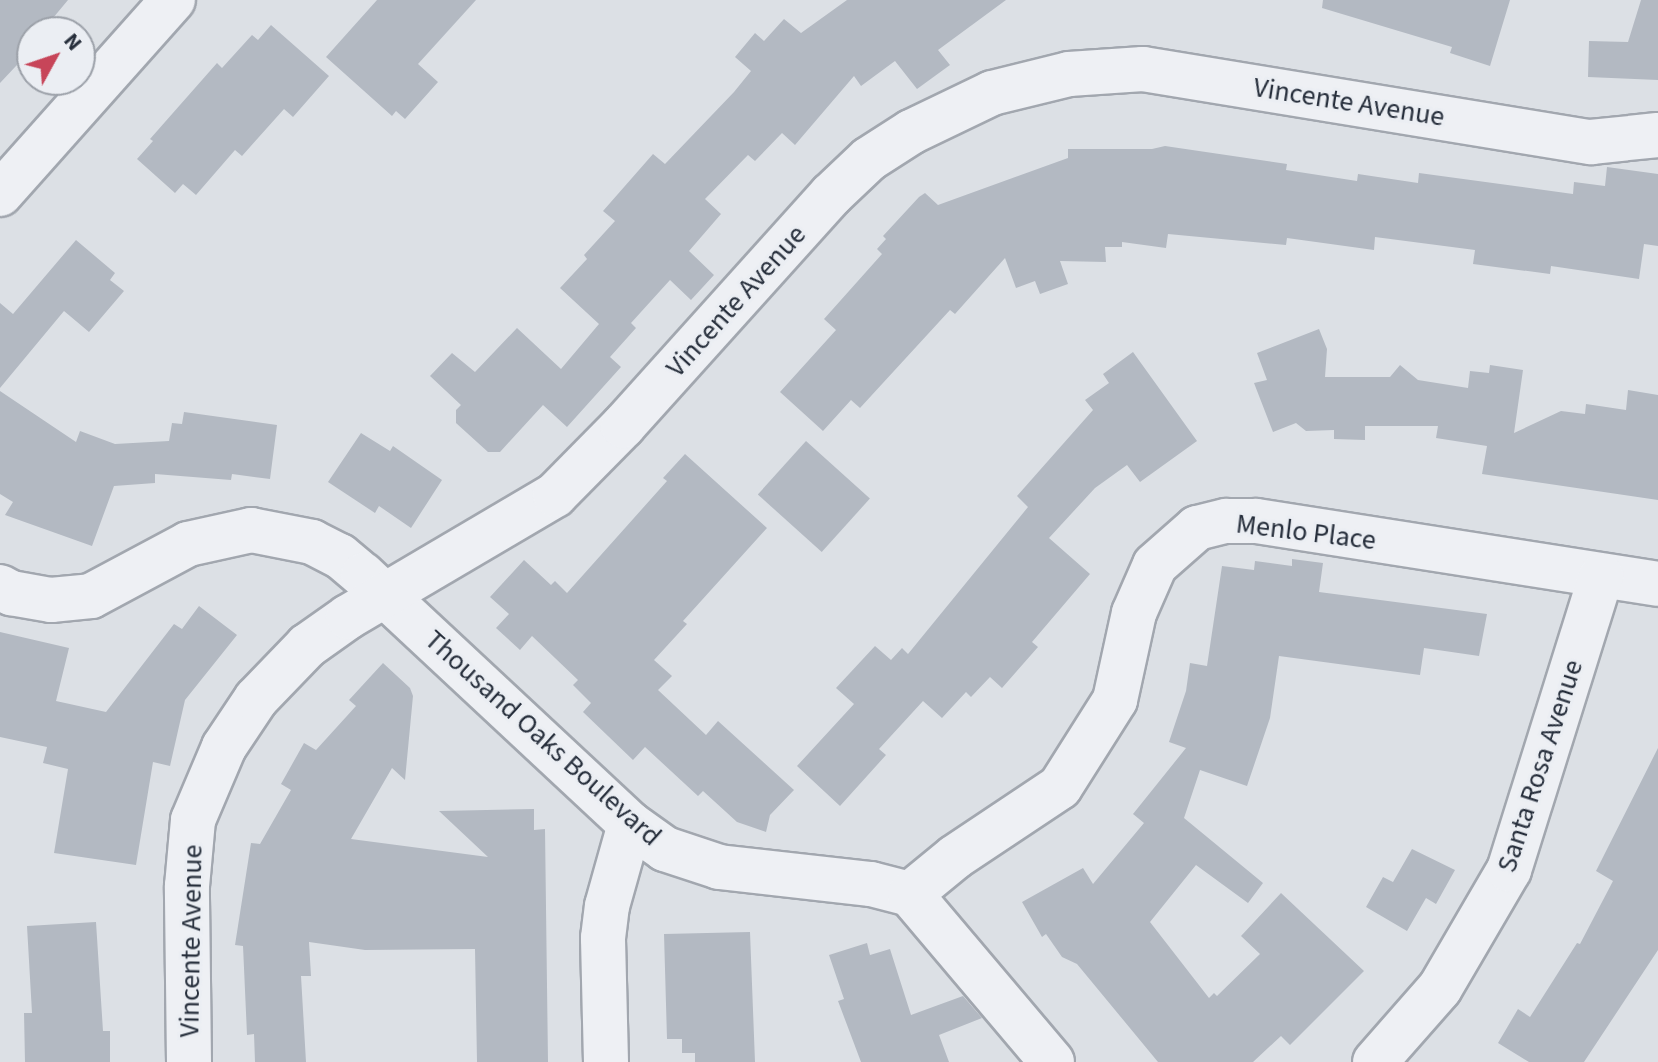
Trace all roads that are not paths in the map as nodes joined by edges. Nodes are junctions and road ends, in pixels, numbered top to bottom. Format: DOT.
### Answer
graph roads {
  1 [pos="173,0"];
  2 [pos="1658,135"];
  3 [pos="0,194"];
  4 [pos="1601,576"];
  5 [pos="1658,584"];
  6 [pos="0,587"];
  7 [pos="386,595"];
  8 [pos="630,824"];
  9 [pos="910,894"];
  10 [pos="189,1062"];
  11 [pos="606,1062"];
  12 [pos="1052,1062"];
  13 [pos="1375,1062"];
  1 -- 3 [label="street"];
  2 -- 7 [label="street, Vincente Avenue"];
  4 -- 5 [label="street, Menlo Place"];
  4 -- 9 [label="street, Menlo Place"];
  4 -- 13 [label="street, Santa Rosa Avenue"];
  6 -- 7 [label="street, Thousand Oaks Boulevard"];
  7 -- 8 [label="street, Thousand Oaks Boulevard"];
  7 -- 10 [label="street, Vincente Avenue"];
  8 -- 9 [label="street, Thousand Oaks Boulevard"];
  8 -- 11 [label="street"];
  9 -- 12 [label="street"];
}
